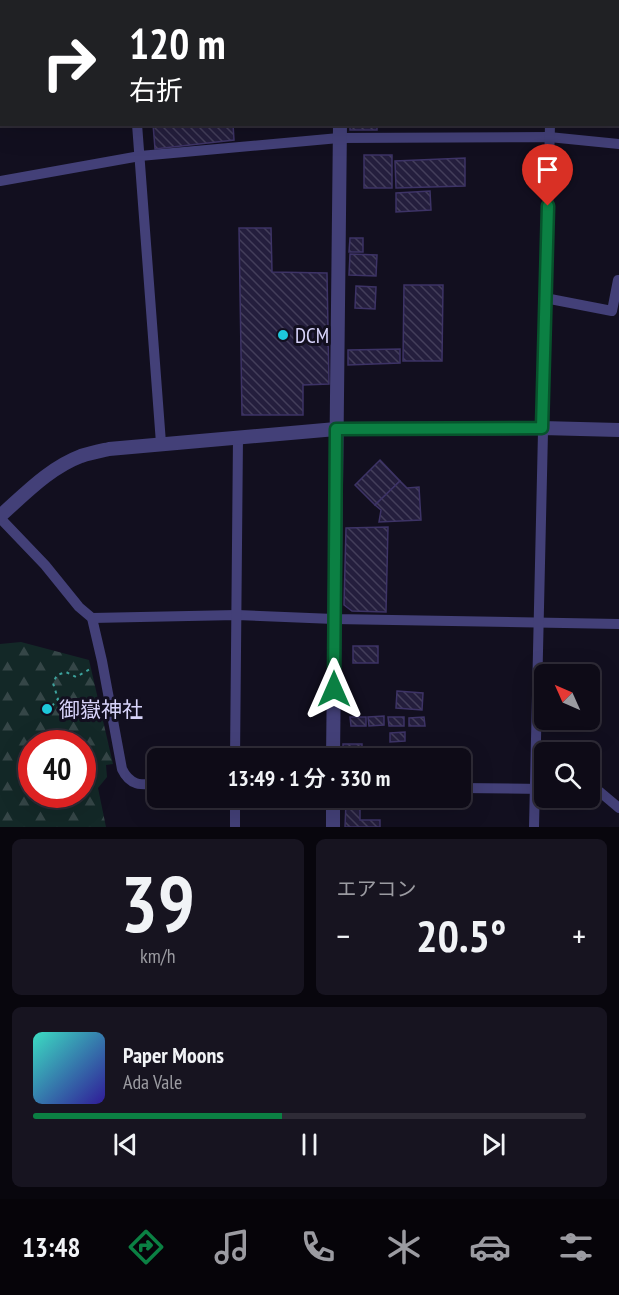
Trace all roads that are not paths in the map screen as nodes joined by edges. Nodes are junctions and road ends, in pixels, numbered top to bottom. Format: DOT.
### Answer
graph roads {
  1 [pos="137,126"];
  2 [pos="550,126"];
  3 [pos="340,131"];
  4 [pos="549,137"];
  5 [pos="619,144"];
  6 [pos="140,156"];
  7 [pos="0,181"];
  8 [pos="618,280"];
  9 [pos="545,298"];
  10 [pos="542,428"];
  11 [pos="336,429"];
  12 [pos="619,430"];
  13 [pos="238,436"];
  14 [pos="161,443"];
  15 [pos="0,517"];
  16 [pos="237,615"];
  17 [pos="92,618"];
  18 [pos="334,619"];
  19 [pos="539,624"];
  20 [pos="619,624"];
  21 [pos="540,742"];
  22 [pos="235,748"];
  23 [pos="333,748"];
  24 [pos="147,784"];
  25 [pos="471,788"];
  26 [pos="534,789"];
  27 [pos="600,792"];
  28 [pos="235,808"];
  29 [pos="333,808"];
  30 [pos="537,808"];
  31 [pos="619,808"];
  32 [pos="235,827"];
  33 [pos="333,827"];
  34 [pos="534,827"];
  1 -- 6 [label="street"];
  2 -- 4 [label="street"];
  3 -- 4 [label="street"];
  3 -- 6 [label="street"];
  3 -- 11 [label="street"];
  4 -- 5 [label="street"];
  4 -- 9 [label="street"];
  6 -- 7 [label="street"];
  6 -- 14 [label="street"];
  8 -- 9 [label="street"];
  9 -- 10 [label="street"];
  10 -- 11 [label="street"];
  10 -- 12 [label="street"];
  10 -- 19 [label="street"];
  11 -- 13 [label="street"];
  11 -- 18 [label="street"];
  13 -- 14 [label="street"];
  13 -- 16 [label="street"];
  14 -- 15 [label="street"];
  15 -- 17 [label="street"];
  16 -- 17 [label="street"];
  16 -- 18 [label="street"];
  16 -- 22 [label="street"];
  17 -- 24 [label="street"];
  18 -- 19 [label="street"];
  18 -- 23 [label="street"];
  19 -- 20 [label="street"];
  19 -- 21 [label="street"];
  25 -- 26 [label="street"];
  27 -- 31 [label="street"];
  28 -- 32 [label="street"];
  29 -- 33 [label="street"];
  30 -- 34 [label="street"];
}
